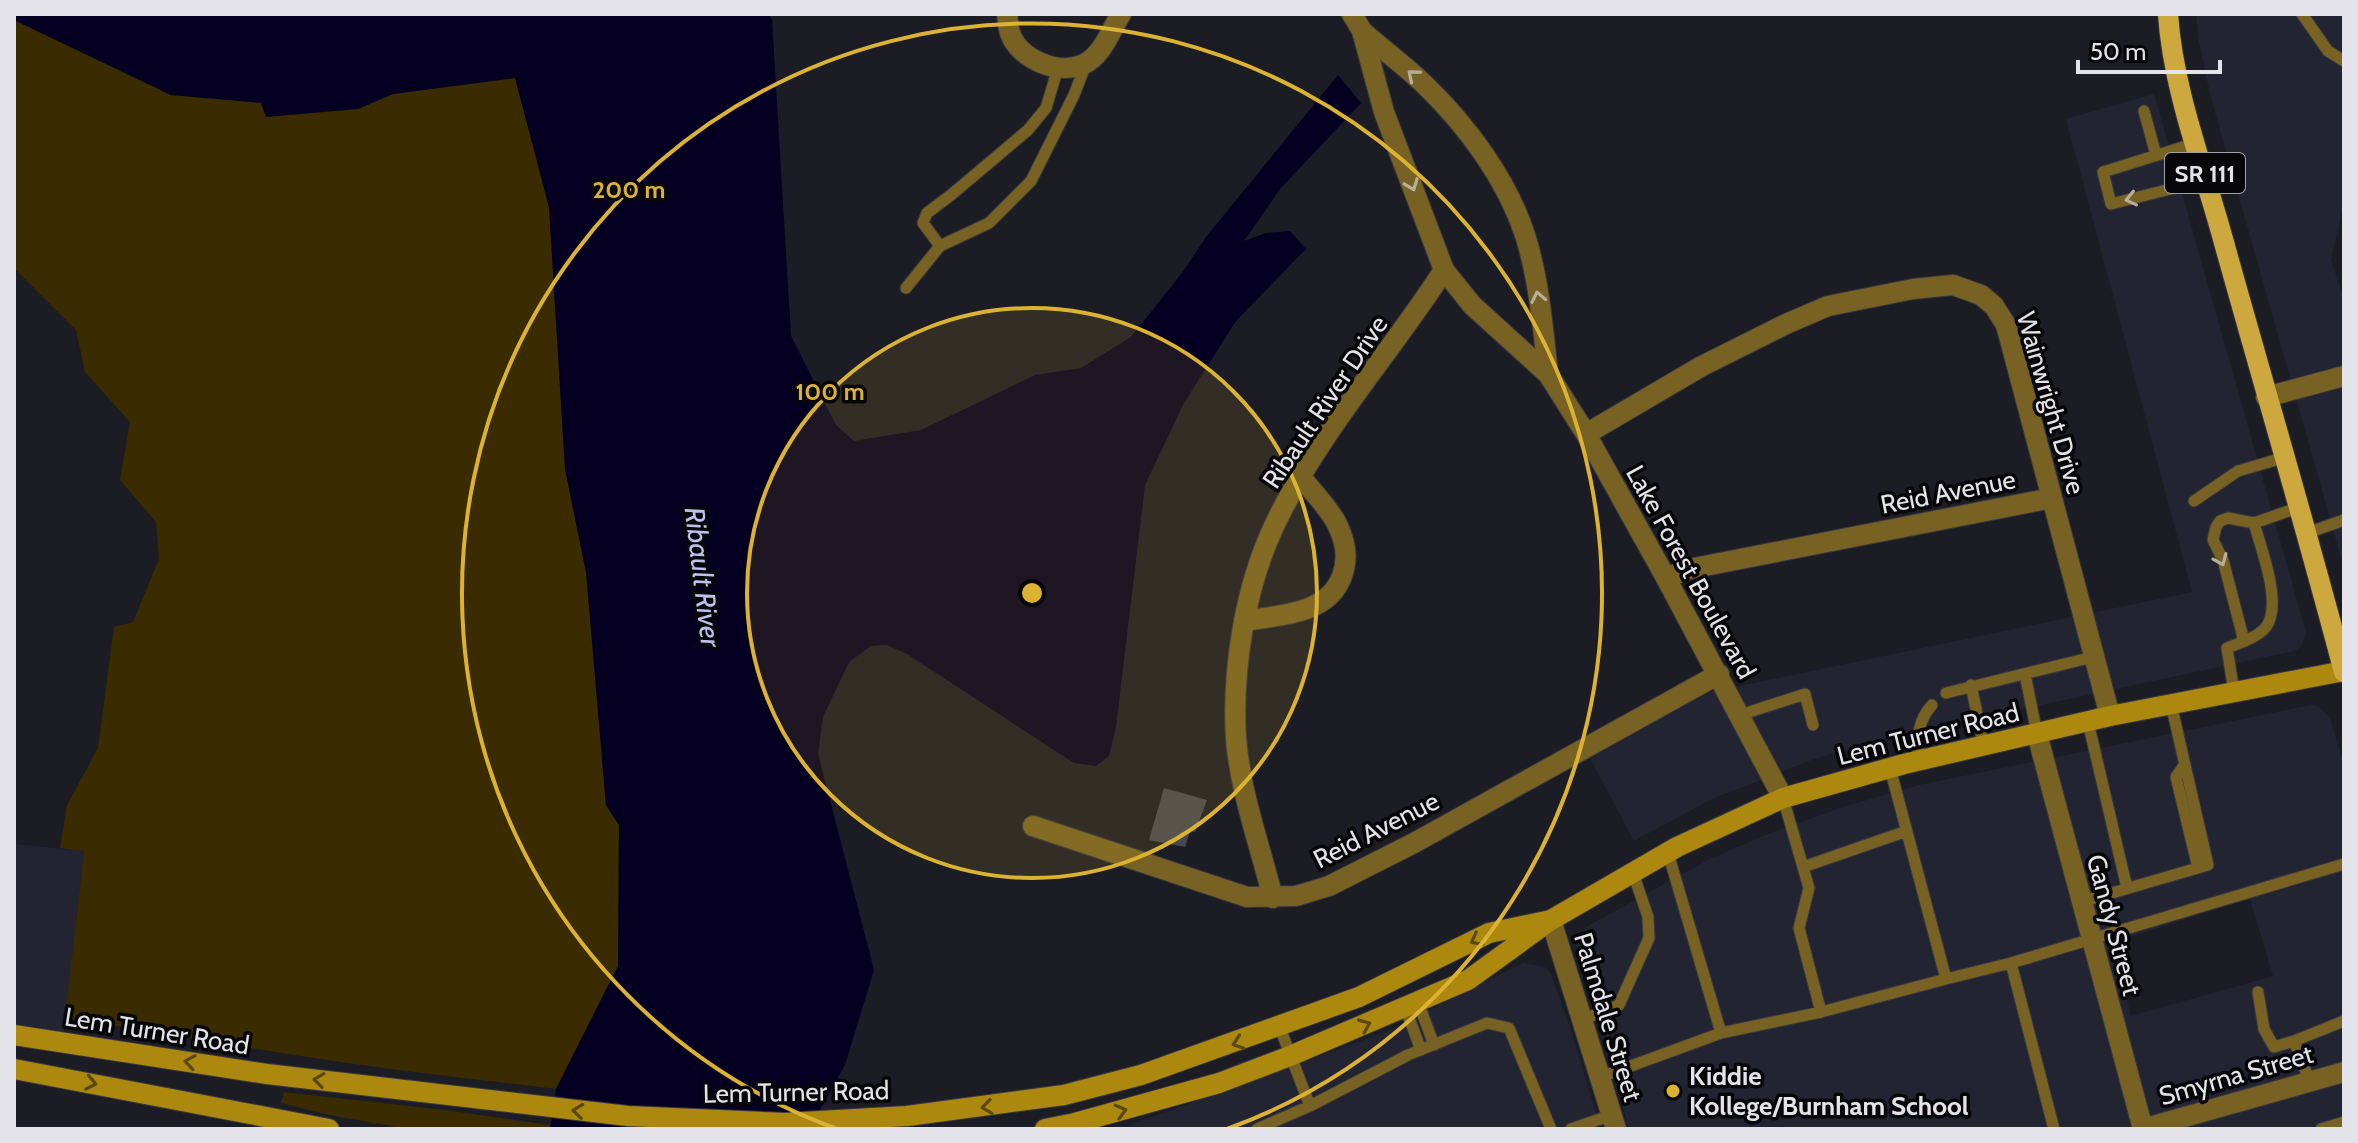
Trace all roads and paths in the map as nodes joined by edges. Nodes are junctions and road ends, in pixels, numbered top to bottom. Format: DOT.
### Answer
graph roads {
  1 [pos="1007,14"];
  2 [pos="1121,14"];
  3 [pos="2168,14"];
  4 [pos="2302,14"];
  5 [pos="1357,23"];
  6 [pos="2344,61"];
  7 [pos="1086,64"];
  8 [pos="1058,68"];
  9 [pos="2144,111"];
  10 [pos="2196,143"];
  11 [pos="2156,155"];
  12 [pos="2206,180"];
  13 [pos="940,246"];
  14 [pos="1444,270"];
  15 [pos="906,288"];
  16 [pos="1548,374"];
  17 [pos="2344,376"];
  18 [pos="2266,397"];
  19 [pos="1586,434"];
  20 [pos="2286,457"];
  21 [pos="1301,477"];
  22 [pos="2052,498"];
  23 [pos="2194,501"];
  24 [pos="2300,507"];
  25 [pos="2344,520"];
  26 [pos="2254,523"];
  27 [pos="2307,533"];
  28 [pos="1666,578"];
  29 [pos="1244,621"];
  30 [pos="2244,641"];
  31 [pos="2093,657"];
  32 [pos="2344,672"];
  33 [pos="1719,674"];
  34 [pos="2025,674"];
  35 [pos="1971,685"];
  36 [pos="2234,692"];
  37 [pos="1946,693"];
  38 [pos="2171,704"];
  39 [pos="1932,705"];
  40 [pos="1740,715"];
  41 [pos="2110,716"];
  42 [pos="2088,722"];
  43 [pos="1813,725"];
  44 [pos="2037,734"];
  45 [pos="1984,747"];
  46 [pos="1918,761"];
  47 [pos="1890,768"];
  48 [pos="1783,798"];
  49 [pos="1033,826"];
  50 [pos="1907,831"];
  51 [pos="1668,853"];
  52 [pos="2344,864"];
  53 [pos="1803,867"];
  54 [pos="1633,873"];
  55 [pos="2127,888"];
  56 [pos="1273,898"];
  57 [pos="2081,902"];
  58 [pos="1551,920"];
  59 [pos="2091,939"];
  60 [pos="2011,963"];
  61 [pos="1946,979"];
  62 [pos="2258,992"];
  63 [pos="1412,1004"];
  64 [pos="1821,1012"];
  65 [pos="1584,1019"];
  66 [pos="2344,1021"];
  67 [pos="1280,1028"];
  68 [pos="1721,1033"];
  69 [pos="14,1035"];
  70 [pos="2294,1041"];
  71 [pos="1434,1045"];
  72 [pos="1421,1050"];
  73 [pos="1290,1056"];
  74 [pos="14,1069"];
  75 [pos="2344,1072"];
  76 [pos="1601,1077"];
  77 [pos="2310,1082"];
  78 [pos="1310,1106"];
  79 [pos="1614,1122"];
  80 [pos="2196,1122"];
  81 [pos="2344,1122"];
  82 [pos="329,1129"];
  83 [pos="1045,1129"];
  84 [pos="1257,1129"];
  85 [pos="1551,1129"];
  86 [pos="1571,1129"];
  87 [pos="2054,1129"];
  88 [pos="2143,1129"];
  89 [pos="2321,1129"];
  1 -- 8 [label="street"];
  2 -- 7 [label="street"];
  3 -- 10 [label="main road, SR 111"];
  4 -- 6 [label="lane"];
  5 -- 14 [label="street, Lake Forest Boulevard, one-way"];
  16 -- 5 [label="street, Lake Forest Boulevard, one-way"];
  7 -- 8 [label="street"];
  7 -- 13 [label="lane"];
  8 -- 13 [label="lane"];
  9 -- 11 [label="lane"];
  10 -- 11 [label="lane"];
  10 -- 12 [label="main road, SR 111"];
  12 -- 11 [label="lane, one-way"];
  12 -- 18 [label="main road, SR 111"];
  13 -- 15 [label="lane"];
  14 -- 16 [label="street, Lake Forest Boulevard"];
  14 -- 21 [label="street, Ribault River Drive"];
  16 -- 19 [label="street, Lake Forest Boulevard"];
  17 -- 18 [label="street"];
  18 -- 20 [label="main road, SR 111"];
  19 -- 22 [label="street, Wainwright Drive"];
  19 -- 28 [label="street, Lake Forest Boulevard"];
  20 -- 23 [label="lane"];
  20 -- 24 [label="main road, SR 111"];
  21 -- 29 [label="street, Ribault River Drive"];
  21 -- 29 [label="street"];
  22 -- 28 [label="street, Reid Avenue"];
  22 -- 31 [label="street, Wainwright Drive"];
  24 -- 26 [label="lane"];
  24 -- 27 [label="main road, SR 111"];
  25 -- 27 [label="lane"];
  26 -- 30 [label="lane"];
  26 -- 30 [label="lane, one-way"];
  27 -- 32 [label="main road, SR 111"];
  28 -- 33 [label="street, Lake Forest Boulevard"];
  29 -- 56 [label="street, Ribault River Drive"];
  30 -- 36 [label="lane"];
  31 -- 34 [label="lane"];
  31 -- 41 [label="street, Wainwright Drive"];
  32 -- 36 [label="main road, Lem Turner Road"];
  33 -- 40 [label="street, Lake Forest Boulevard"];
  33 -- 56 [label="street, Reid Avenue"];
  34 -- 35 [label="lane"];
  34 -- 44 [label="lane"];
  35 -- 37 [label="lane"];
  35 -- 45 [label="lane"];
  36 -- 38 [label="main road, Lem Turner Road"];
  38 -- 41 [label="main road, Lem Turner Road"];
  38 -- 55 [label="lane"];
  39 -- 46 [label="lane"];
  40 -- 43 [label="lane"];
  40 -- 48 [label="street, Lake Forest Boulevard"];
  41 -- 42 [label="main road, Lem Turner Road"];
  42 -- 44 [label="main road, Lem Turner Road"];
  42 -- 55 [label="lane"];
  44 -- 45 [label="main road, Lem Turner Road"];
  44 -- 57 [label="street, Gandy Street"];
  45 -- 46 [label="main road, Lem Turner Road"];
  46 -- 47 [label="main road, Lem Turner Road"];
  47 -- 48 [label="main road, Lem Turner Road"];
  47 -- 50 [label="lane"];
  48 -- 51 [label="main road, Lem Turner Road"];
  48 -- 53 [label="lane"];
  49 -- 56 [label="street, Reid Avenue"];
  50 -- 53 [label="lane"];
  50 -- 61 [label="lane"];
  51 -- 54 [label="main road, Lem Turner Road"];
  51 -- 68 [label="lane"];
  52 -- 59 [label="lane"];
  53 -- 64 [label="lane"];
  54 -- 58 [label="main road, Lem Turner Road"];
  54 -- 65 [label="lane"];
  55 -- 57 [label="lane"];
  57 -- 59 [label="street, Gandy Street"];
  58 -- 63 [label="main road, Lem Turner Road"];
  58 -- 65 [label="street, Palmdale Street"];
  58 -- 67 [label="main road, Lem Turner Road, one-way"];
  59 -- 60 [label="lane"];
  59 -- 88 [label="street, Gandy Street"];
  60 -- 61 [label="lane"];
  60 -- 87 [label="lane"];
  61 -- 64 [label="lane"];
  62 -- 70 [label="lane"];
  63 -- 71 [label="lane"];
  63 -- 72 [label="lane"];
  73 -- 63 [label="main road, Lem Turner Road, one-way"];
  64 -- 68 [label="lane"];
  65 -- 76 [label="street, Palmdale Street"];
  66 -- 70 [label="lane"];
  67 -- 69 [label="main road, Lem Turner Road, one-way"];
  67 -- 73 [label="lane"];
  68 -- 76 [label="lane"];
  70 -- 77 [label="lane"];
  71 -- 72 [label="lane"];
  71 -- 85 [label="lane"];
  72 -- 78 [label="lane"];
  73 -- 78 [label="lane"];
  83 -- 73 [label="main road, Lem Turner Road, one-way"];
  74 -- 82 [label="main road, one-way"];
  75 -- 77 [label="street, Smyrna Street"];
  76 -- 79 [label="street, Palmdale Street"];
  77 -- 80 [label="street, Smyrna Street"];
  78 -- 84 [label="lane"];
  79 -- 86 [label="lane"];
  80 -- 88 [label="street, Smyrna Street"];
  81 -- 89 [label="lane"];
}
